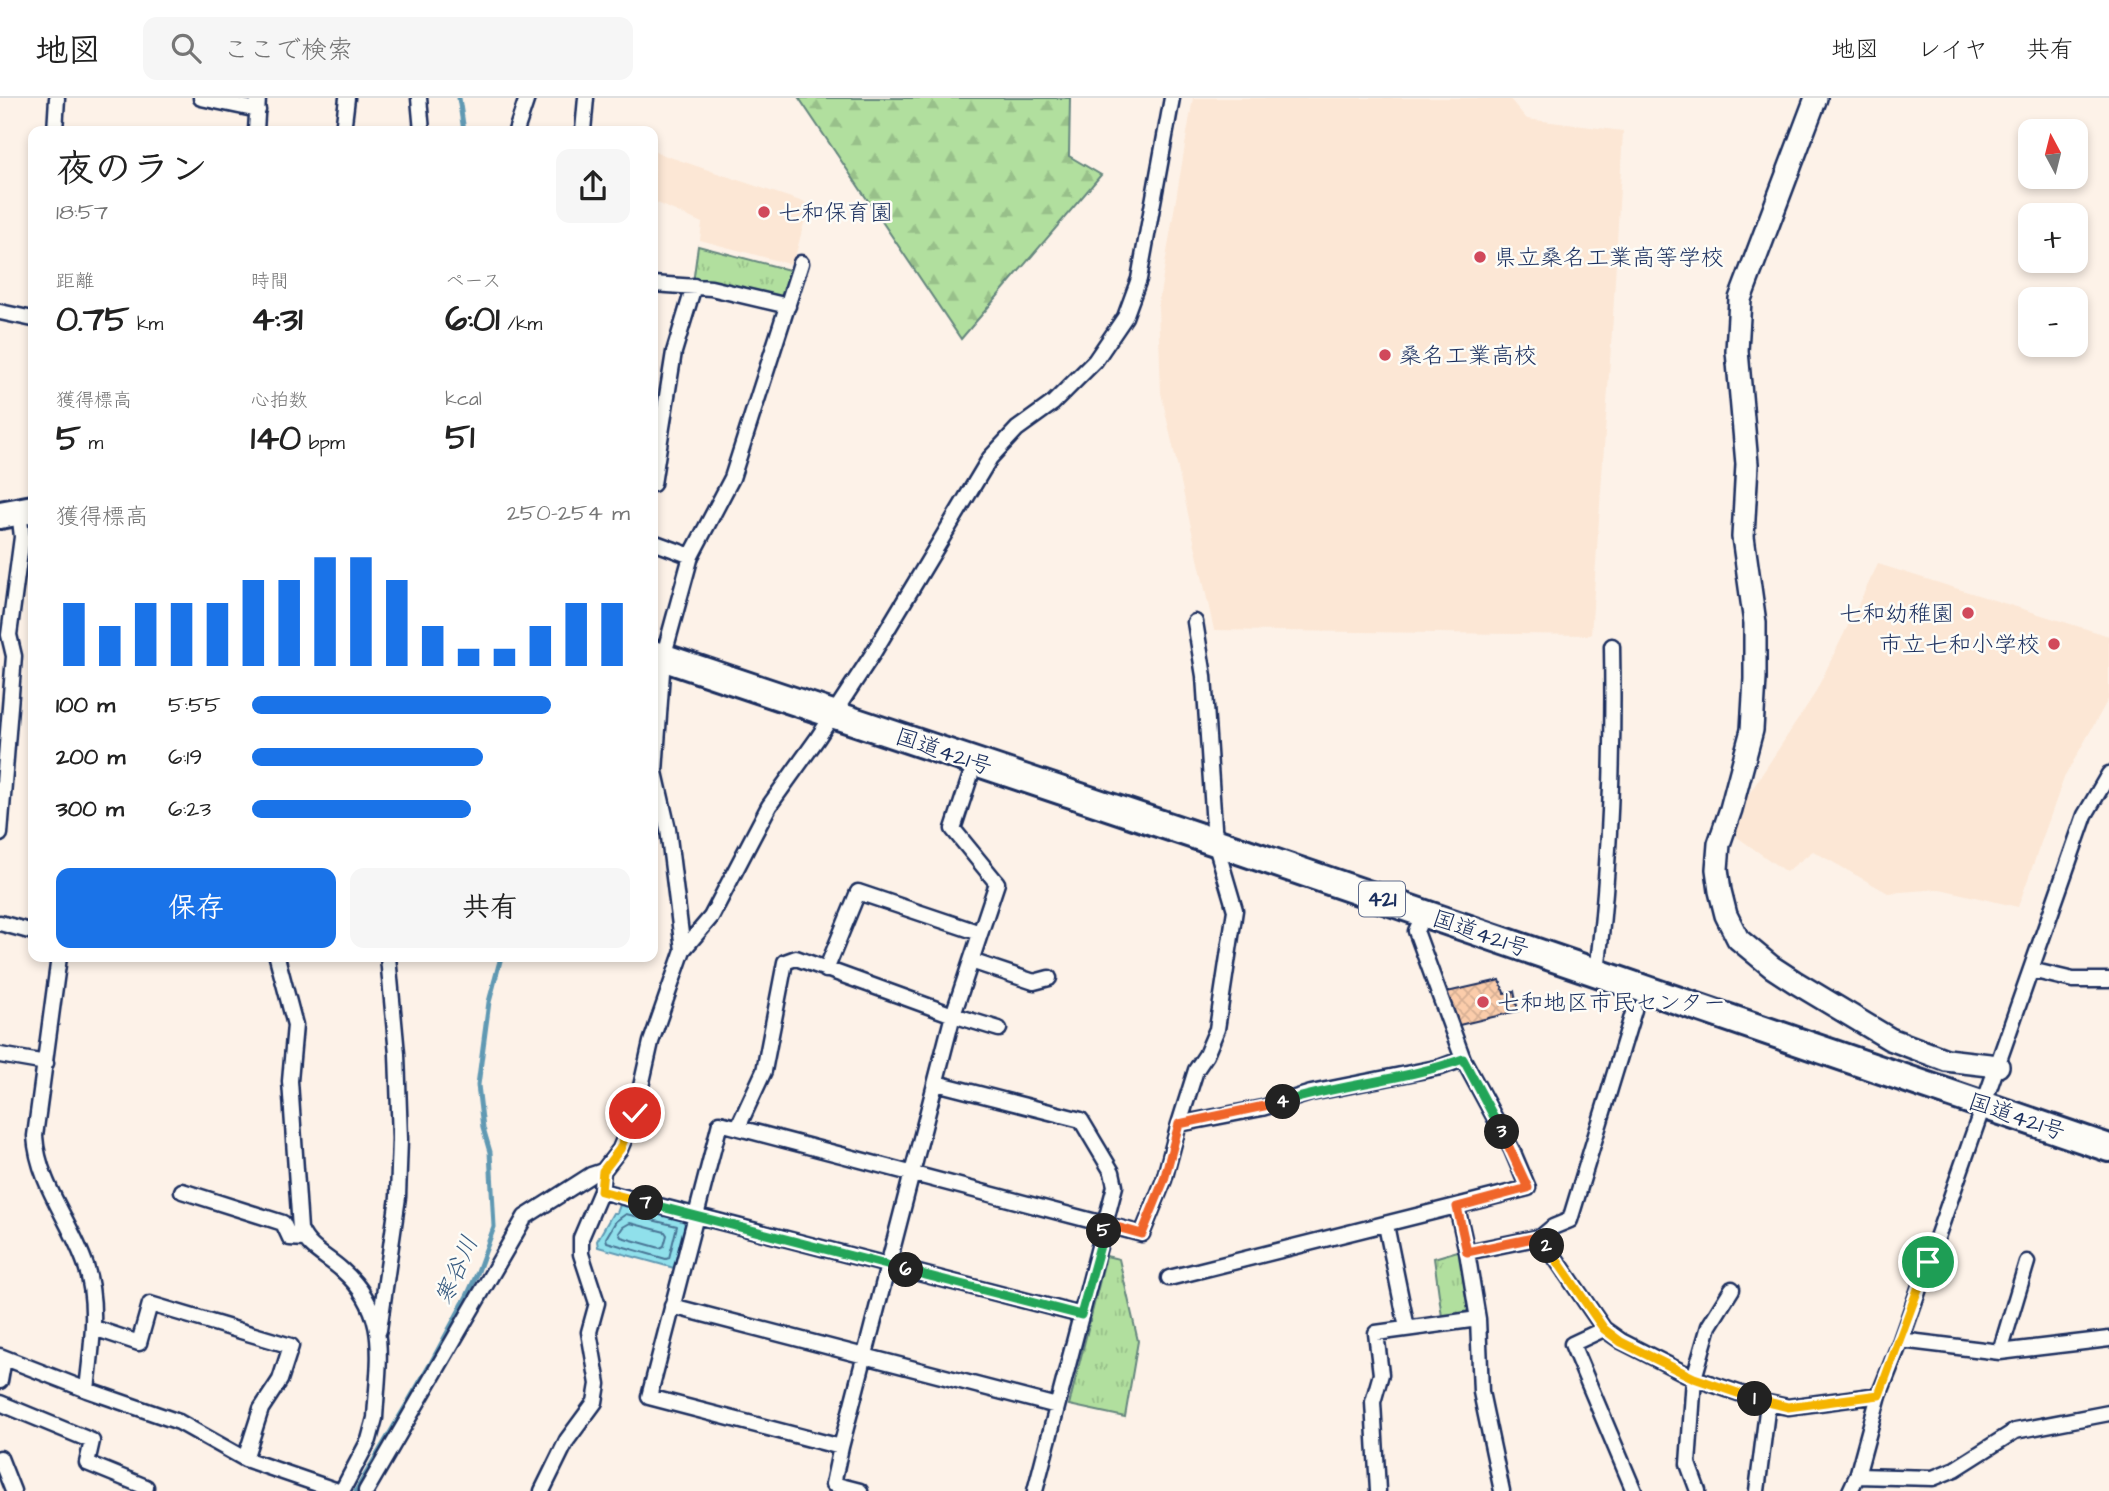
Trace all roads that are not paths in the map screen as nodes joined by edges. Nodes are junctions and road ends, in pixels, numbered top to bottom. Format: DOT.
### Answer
graph roads {
  1 [pos="57,98"];
  2 [pos="201,98"];
  3 [pos="346,98"];
  4 [pos="419,98"];
  5 [pos="527,98"];
  6 [pos="586,98"];
  7 [pos="1172,98"];
  8 [pos="1816,98"];
  9 [pos="258,104"];
  10 [pos="55,126"];
  11 [pos="256,126"];
  12 [pos="343,126"];
  13 [pos="422,126"];
  14 [pos="518,126"];
  15 [pos="583,126"];
  16 [pos="801,263"];
  17 [pos="658,284"];
  18 [pos="694,286"];
  19 [pos="788,306"];
  20 [pos="0,312"];
  21 [pos="28,317"];
  22 [pos="658,453"];
  23 [pos="17,512"];
  24 [pos="658,544"];
  25 [pos="691,556"];
  26 [pos="1195,622"];
  27 [pos="1612,646"];
  28 [pos="658,656"];
  29 [pos="833,714"];
  30 [pos="975,762"];
  31 [pos="2109,774"];
  32 [pos="658,786"];
  33 [pos="0,834"];
  34 [pos="1214,842"];
  35 [pos="1424,913"];
  36 [pos="0,923"];
  37 [pos="28,931"];
  38 [pos="980,933"];
  39 [pos="683,950"];
  40 [pos="971,961"];
  41 [pos="58,962"];
  42 [pos="278,962"];
  43 [pos="388,962"];
  44 [pos="826,970"];
  45 [pos="2031,970"];
  46 [pos="1597,972"];
  47 [pos="1049,978"];
  48 [pos="2109,980"];
  49 [pos="1634,1010"];
  50 [pos="953,1015"];
  51 [pos="999,1030"];
  52 [pos="0,1055"];
  53 [pos="1463,1059"];
  54 [pos="46,1063"];
  55 [pos="1998,1066"];
  56 [pos="936,1083"];
  57 [pos="1984,1105"];
  58 [pos="1179,1124"];
  59 [pos="738,1127"];
  60 [pos="2109,1148"];
  61 [pos="603,1171"];
  62 [pos="912,1172"];
  63 [pos="182,1191"];
  64 [pos="601,1191"];
  65 [pos="1457,1207"];
  66 [pos="696,1216"];
  67 [pos="1106,1224"];
  68 [pos="1386,1225"];
  69 [pos="1541,1237"];
  70 [pos="304,1238"];
  71 [pos="1467,1252"];
  72 [pos="2027,1262"];
  73 [pos="888,1266"];
  74 [pos="1169,1278"];
  75 [pos="1732,1289"];
  76 [pos="673,1306"];
  77 [pos="1081,1315"];
  78 [pos="1478,1319"];
  79 [pos="94,1328"];
  80 [pos="1407,1328"];
  81 [pos="1604,1329"];
  82 [pos="379,1331"];
  83 [pos="2109,1339"];
  84 [pos="1900,1340"];
  85 [pos="2000,1352"];
  86 [pos="866,1355"];
  87 [pos="2,1357"];
  88 [pos="1694,1378"];
  89 [pos="0,1381"];
  90 [pos="86,1390"];
  91 [pos="1879,1395"];
  92 [pos="0,1403"];
  93 [pos="1768,1403"];
  94 [pos="1057,1406"];
  95 [pos="2109,1413"];
  96 [pos="841,1447"];
  97 [pos="0,1458"];
  98 [pos="245,1459"];
  99 [pos="1857,1476"];
  100 [pos="13,1491"];
  101 [pos="145,1491"];
  102 [pos="340,1491"];
  103 [pos="366,1491"];
  104 [pos="542,1491"];
  105 [pos="860,1491"];
  106 [pos="1035,1491"];
  107 [pos="1378,1491"];
  108 [pos="1502,1491"];
  109 [pos="1634,1491"];
  110 [pos="1698,1491"];
  111 [pos="1758,1491"];
  112 [pos="1850,1491"];
  1 -- 10 [label="street"];
  2 -- 9 [label="street"];
  3 -- 12 [label="street"];
  4 -- 13 [label="street"];
  5 -- 14 [label="street"];
  6 -- 15 [label="street"];
  7 -- 29 [label="street"];
  8 -- 55 [label="street"];
  9 -- 11 [label="street"];
  16 -- 19 [label="street"];
  17 -- 18 [label="street"];
  18 -- 19 [label="street"];
  18 -- 22 [label="street"];
  19 -- 25 [label="street"];
  20 -- 21 [label="street"];
  23 -- 33 [label="street"];
  24 -- 25 [label="street"];
  25 -- 28 [label="street"];
  26 -- 34 [label="street"];
  27 -- 46 [label="street"];
  28 -- 29 [label="highway, 国道421号 / 421"];
  29 -- 30 [label="highway, 国道421号 / 421"];
  29 -- 39 [label="street"];
  30 -- 34 [label="highway, 国道421号 / 421"];
  30 -- 38 [label="street"];
  31 -- 45 [label="street"];
  32 -- 39 [label="street"];
  34 -- 35 [label="highway, 国道421号 / 421"];
  34 -- 58 [label="street"];
  35 -- 46 [label="highway, 国道421号 / 421"];
  35 -- 53 [label="street"];
  36 -- 37 [label="street"];
  38 -- 40 [label="street"];
  38 -- 44 [label="street"];
  39 -- 61 [label="street"];
  40 -- 47 [label="street"];
  40 -- 50 [label="street"];
  41 -- 54 [label="street"];
  42 -- 70 [label="street"];
  43 -- 82 [label="street"];
  44 -- 50 [label="street"];
  44 -- 59 [label="street"];
  45 -- 48 [label="street"];
  45 -- 55 [label="street"];
  46 -- 57 [label="highway, 国道421号 / 421"];
  49 -- 69 [label="street"];
  50 -- 51 [label="street"];
  50 -- 56 [label="street"];
  52 -- 54 [label="street"];
  53 -- 58 [label="street"];
  53 -- 65 [label="street"];
  54 -- 79 [label="street"];
  55 -- 57 [label="street"];
  56 -- 62 [label="street"];
  56 -- 67 [label="street"];
  57 -- 60 [label="highway, 国道421号 / 421"];
  57 -- 84 [label="street"];
  58 -- 67 [label="street"];
  59 -- 62 [label="street"];
  59 -- 66 [label="street"];
  61 -- 64 [label="street"];
  61 -- 103 [label="street"];
  62 -- 67 [label="street"];
  62 -- 73 [label="street"];
  63 -- 70 [label="street"];
  64 -- 66 [label="street"];
  64 -- 104 [label="street"];
  65 -- 68 [label="street"];
  65 -- 71 [label="street"];
  66 -- 73 [label="street"];
  66 -- 76 [label="street"];
  67 -- 77 [label="street"];
  68 -- 74 [label="street"];
  68 -- 80 [label="street"];
  69 -- 71 [label="street"];
  69 -- 81 [label="street"];
  70 -- 82 [label="street"];
  71 -- 78 [label="street"];
  72 -- 85 [label="street"];
  73 -- 77 [label="street"];
  73 -- 86 [label="street"];
  75 -- 88 [label="street"];
  76 -- 86 [label="street"];
  76 -- 96 [label="street"];
  77 -- 94 [label="street"];
  78 -- 80 [label="street"];
  78 -- 108 [label="street"];
  79 -- 90 [label="street"];
  79 -- 98 [label="street"];
  80 -- 107 [label="street"];
  81 -- 88 [label="street"];
  81 -- 109 [label="street"];
  82 -- 102 [label="street"];
  83 -- 85 [label="street"];
  84 -- 85 [label="street"];
  84 -- 91 [label="street"];
  86 -- 94 [label="street"];
  86 -- 96 [label="street"];
  87 -- 89 [label="street"];
  87 -- 90 [label="street"];
  88 -- 93 [label="street"];
  88 -- 110 [label="street"];
  90 -- 98 [label="street"];
  91 -- 93 [label="street"];
  91 -- 99 [label="street"];
  92 -- 101 [label="street"];
  93 -- 111 [label="street"];
  94 -- 106 [label="street"];
  95 -- 99 [label="street"];
  96 -- 105 [label="street"];
  97 -- 100 [label="street"];
  98 -- 102 [label="street"];
  99 -- 112 [label="street"];
}
